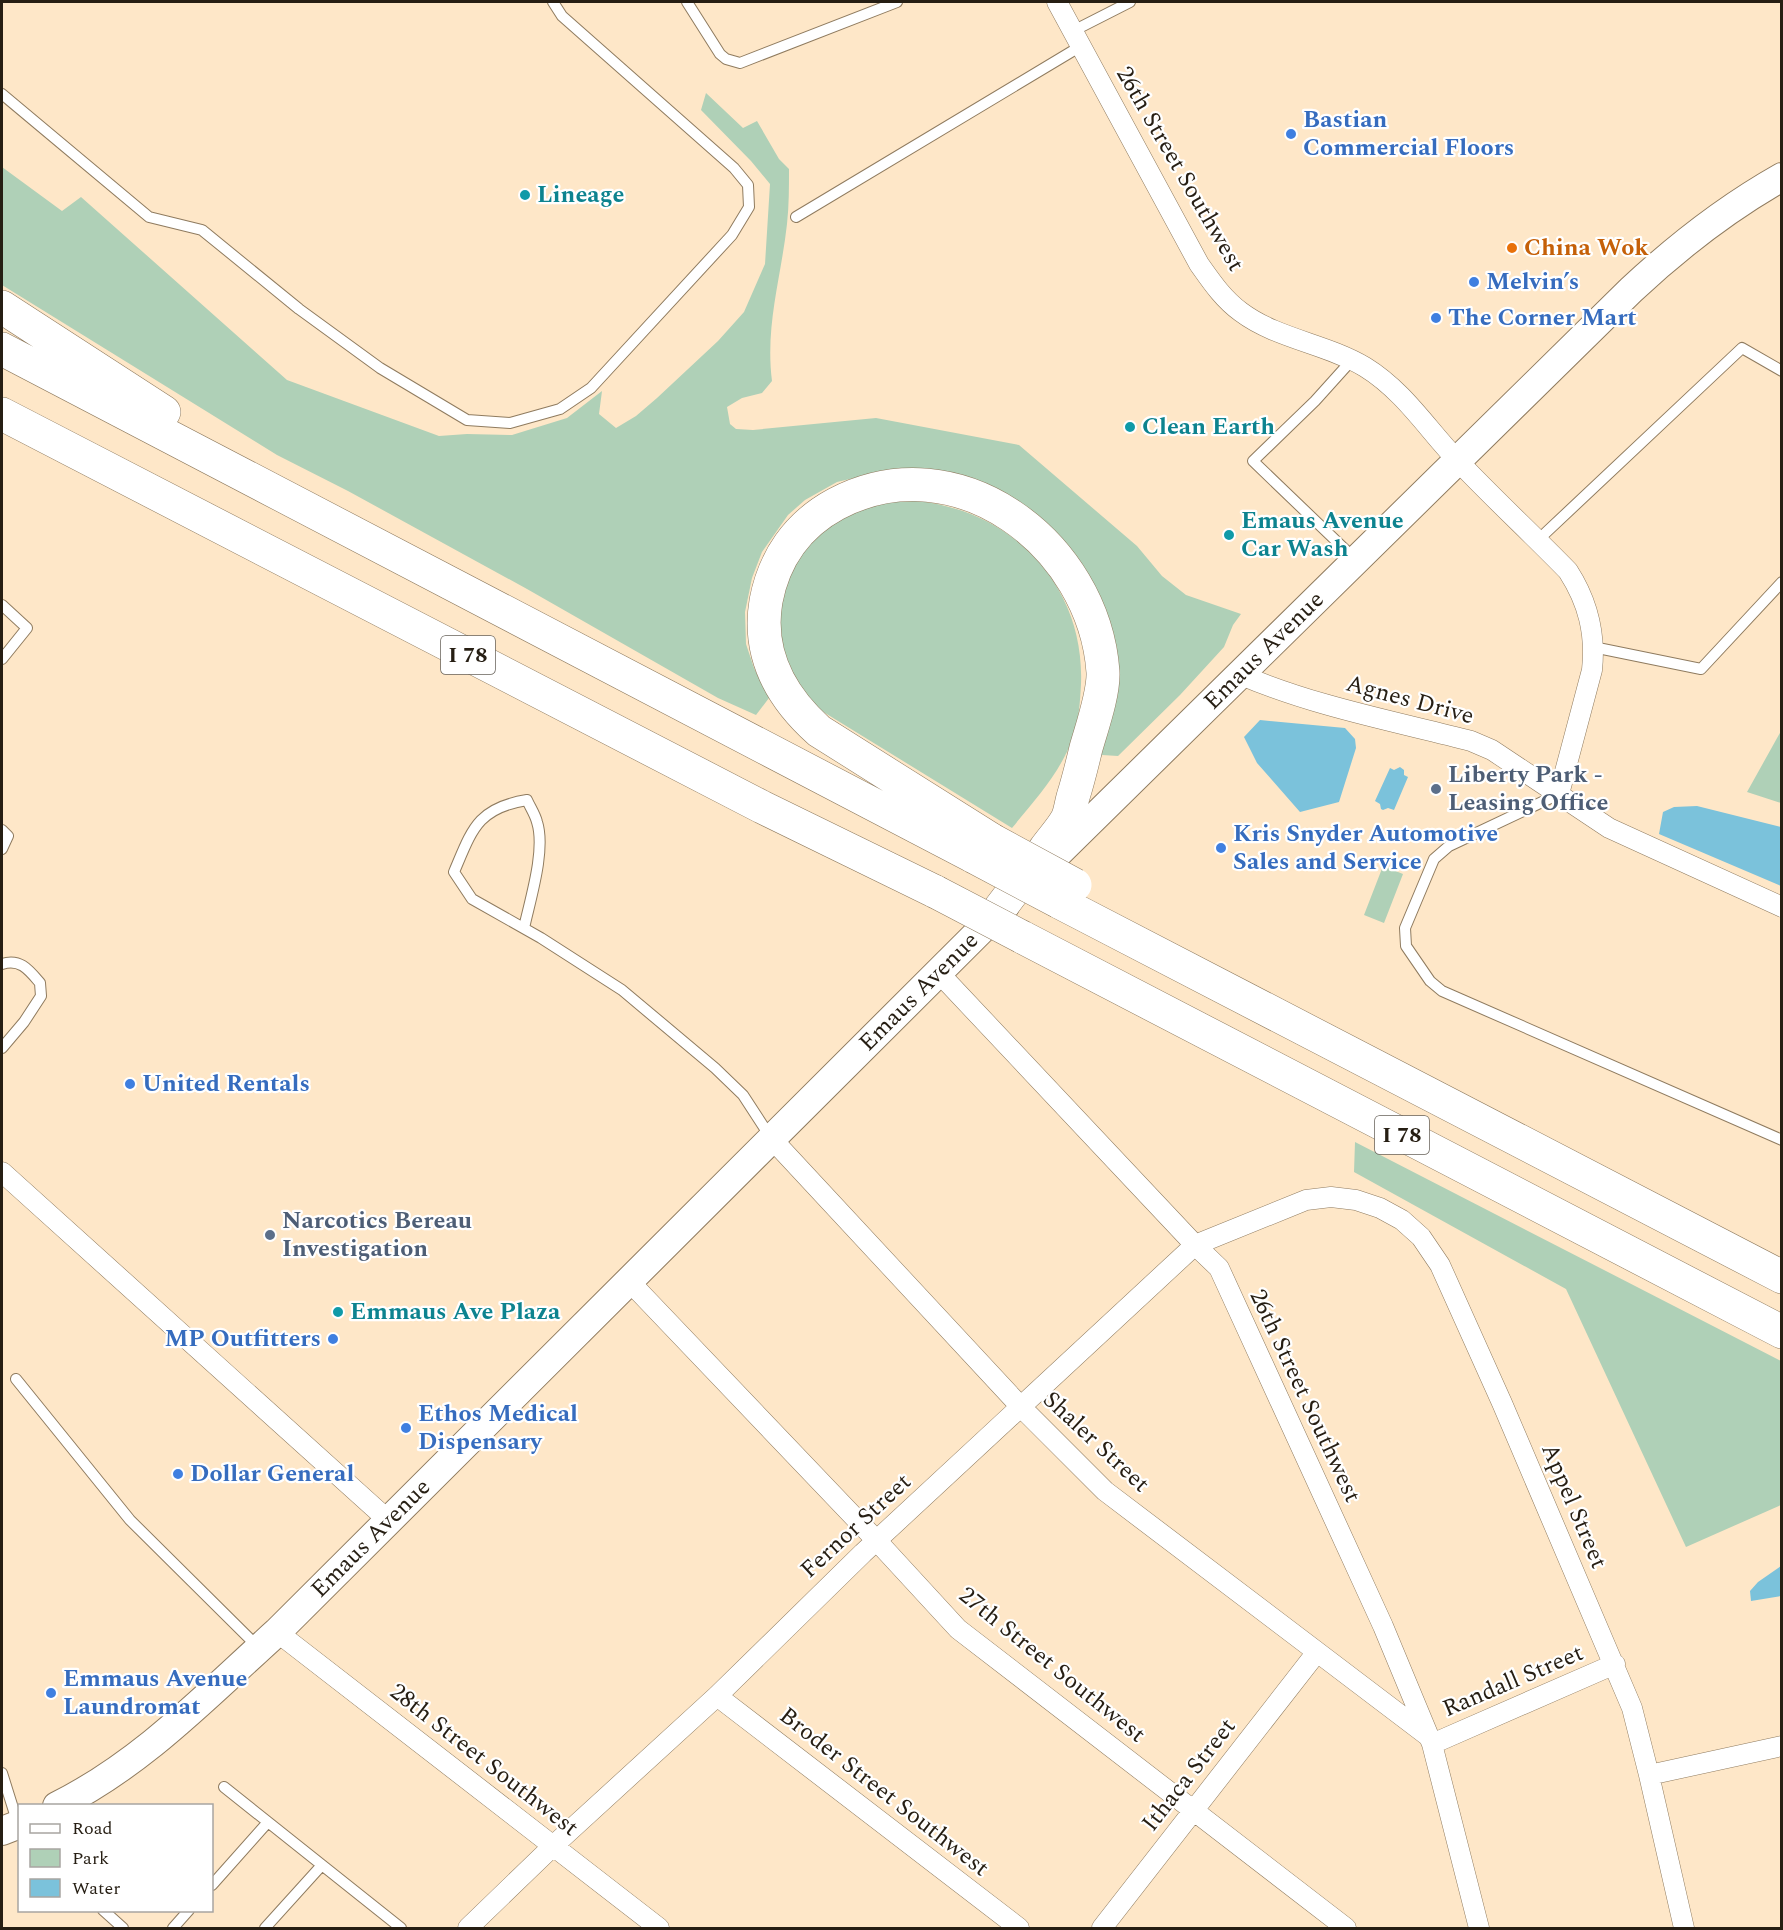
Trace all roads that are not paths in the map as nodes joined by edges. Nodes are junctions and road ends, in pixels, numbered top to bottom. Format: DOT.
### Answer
graph roads {
  1 [pos="553,2"];
  2 [pos="687,2"];
  3 [pos="897,2"];
  4 [pos="1057,2"];
  5 [pos="1130,2"];
  6 [pos="1077,38"];
  7 [pos="2,94"];
  8 [pos="1782,177"];
  9 [pos="796,217"];
  10 [pos="2,307"];
  11 [pos="2,349"];
  12 [pos="1351,361"];
  13 [pos="1782,371"];
  14 [pos="2,414"];
  15 [pos="2,420"];
  16 [pos="43,437"];
  17 [pos="1457,460"];
  18 [pos="335,522"];
  19 [pos="1538,540"];
  20 [pos="1356,560"];
  21 [pos="1782,582"];
  22 [pos="2,605"];
  23 [pos="1593,647"];
  24 [pos="2,659"];
  25 [pos="1239,674"];
  26 [pos="1559,794"];
  27 [pos="2,830"];
  28 [pos="983,848"];
  29 [pos="2,849"];
  30 [pos="1067,893"];
  31 [pos="1782,907"];
  32 [pos="995,915"];
  33 [pos="524,928"];
  34 [pos="2,964"];
  35 [pos="938,972"];
  36 [pos="2,1048"];
  37 [pos="771,1138"];
  38 [pos="1782,1140"];
  39 [pos="2,1172"];
  40 [pos="1306,1200"];
  41 [pos="1195,1245"];
  42 [pos="1782,1261"];
  43 [pos="1782,1277"];
  44 [pos="629,1281"];
  45 [pos="1782,1332"];
  46 [pos="16,1379"];
  47 [pos="1021,1407"];
  48 [pos="389,1521"];
  49 [pos="877,1541"];
  50 [pos="268,1640"];
  51 [pos="1317,1652"];
  52 [pos="1615,1664"];
  53 [pos="717,1696"];
  54 [pos="1430,1740"];
  55 [pos="1782,1746"];
  56 [pos="2,1773"];
  57 [pos="1649,1774"];
  58 [pos="224,1786"];
  59 [pos="61,1804"];
  60 [pos="1194,1811"];
  61 [pos="268,1822"];
  62 [pos="13,1826"];
  63 [pos="553,1846"];
  64 [pos="322,1865"];
  65 [pos="213,1885"];
  66 [pos="104,1912"];
  67 [pos="188,1912"];
  68 [pos="123,1929"];
  69 [pos="173,1929"];
  70 [pos="265,1929"];
  71 [pos="401,1929"];
  72 [pos="468,1929"];
  73 [pos="659,1929"];
  74 [pos="1019,1929"];
  75 [pos="1102,1929"];
  76 [pos="1346,1929"];
  77 [pos="1479,1929"];
  78 [pos="1684,1929"];
  1 -- 7 [label="lane"];
  2 -- 3 [label="lane"];
  4 -- 6 [label="street, 26th Street Southwest"];
  5 -- 6 [label="lane"];
  6 -- 9 [label="lane"];
  6 -- 12 [label="street, 26th Street Southwest"];
  8 -- 17 [label="main road, Emaus Avenue"];
  10 -- 18 [label="highway"];
  11 -- 18 [label="highway, I 78"];
  12 -- 17 [label="street, 26th Street Southwest"];
  12 -- 20 [label="lane"];
  13 -- 19 [label="lane"];
  14 -- 16 [label="highway, I 78"];
  15 -- 16 [label="highway"];
  16 -- 45 [label="highway, I 78, bridge"];
  17 -- 19 [label="street, 26th Street Southwest"];
  17 -- 20 [label="main road, Emaus Avenue"];
  18 -- 28 [label="highway, I 78"];
  19 -- 23 [label="street, 26th Street Southwest"];
  20 -- 25 [label="main road, Emaus Avenue"];
  21 -- 23 [label="lane"];
  22 -- 24 [label="lane"];
  23 -- 26 [label="street, 26th Street Southwest"];
  25 -- 26 [label="street, Agnes Drive"];
  25 -- 32 [label="main road, Emaus Avenue"];
  26 -- 31 [label="street, Agnes Drive"];
  26 -- 38 [label="lane"];
  27 -- 29 [label="lane"];
  28 -- 30 [label="highway, I 78, bridge"];
  28 -- 32 [label="highway"];
  30 -- 42 [label="highway"];
  30 -- 43 [label="highway, I 78"];
  32 -- 35 [label="main road, Emaus Avenue"];
  33 -- 33 [label="lane"];
  33 -- 37 [label="lane"];
  34 -- 36 [label="lane"];
  35 -- 37 [label="main road, Emaus Avenue"];
  35 -- 41 [label="street, 26th Street Southwest"];
  37 -- 44 [label="main road, Emaus Avenue"];
  37 -- 47 [label="street, Shaler Street"];
  39 -- 48 [label="street"];
  40 -- 41 [label="street, Fernor Street"];
  40 -- 52 [label="street, Appel Street"];
  41 -- 47 [label="street, Fernor Street"];
  41 -- 54 [label="street, 26th Street Southwest"];
  44 -- 48 [label="main road, Emaus Avenue"];
  44 -- 49 [label="street, 27th Street Southwest"];
  46 -- 50 [label="lane"];
  47 -- 49 [label="street, Fernor Street"];
  47 -- 51 [label="street, Shaler Street"];
  48 -- 50 [label="main road, Emaus Avenue"];
  49 -- 53 [label="street, Fernor Street"];
  49 -- 60 [label="street, 27th Street Southwest"];
  50 -- 59 [label="main road, Emaus Avenue"];
  50 -- 63 [label="street, 28th Street Southwest"];
  51 -- 54 [label="street, Shaler Street"];
  51 -- 60 [label="street, Ithaca Street"];
  52 -- 54 [label="street, Randall Street"];
  52 -- 57 [label="street, Appel Street"];
  53 -- 63 [label="street, Fernor Street"];
  53 -- 74 [label="street, Broder Street Southwest"];
  54 -- 77 [label="street, 26th Street Southwest"];
  55 -- 57 [label="street"];
  56 -- 62 [label="lane"];
  57 -- 78 [label="street, Appel Street"];
  58 -- 61 [label="lane"];
  60 -- 75 [label="street, Ithaca Street"];
  60 -- 76 [label="street, 27th Street Southwest"];
  61 -- 64 [label="lane"];
  61 -- 65 [label="lane"];
  63 -- 72 [label="street, Fernor Street"];
  63 -- 73 [label="street, 28th Street Southwest"];
  64 -- 70 [label="lane"];
  64 -- 71 [label="lane"];
  66 -- 68 [label="lane"];
  67 -- 69 [label="lane"];
}
